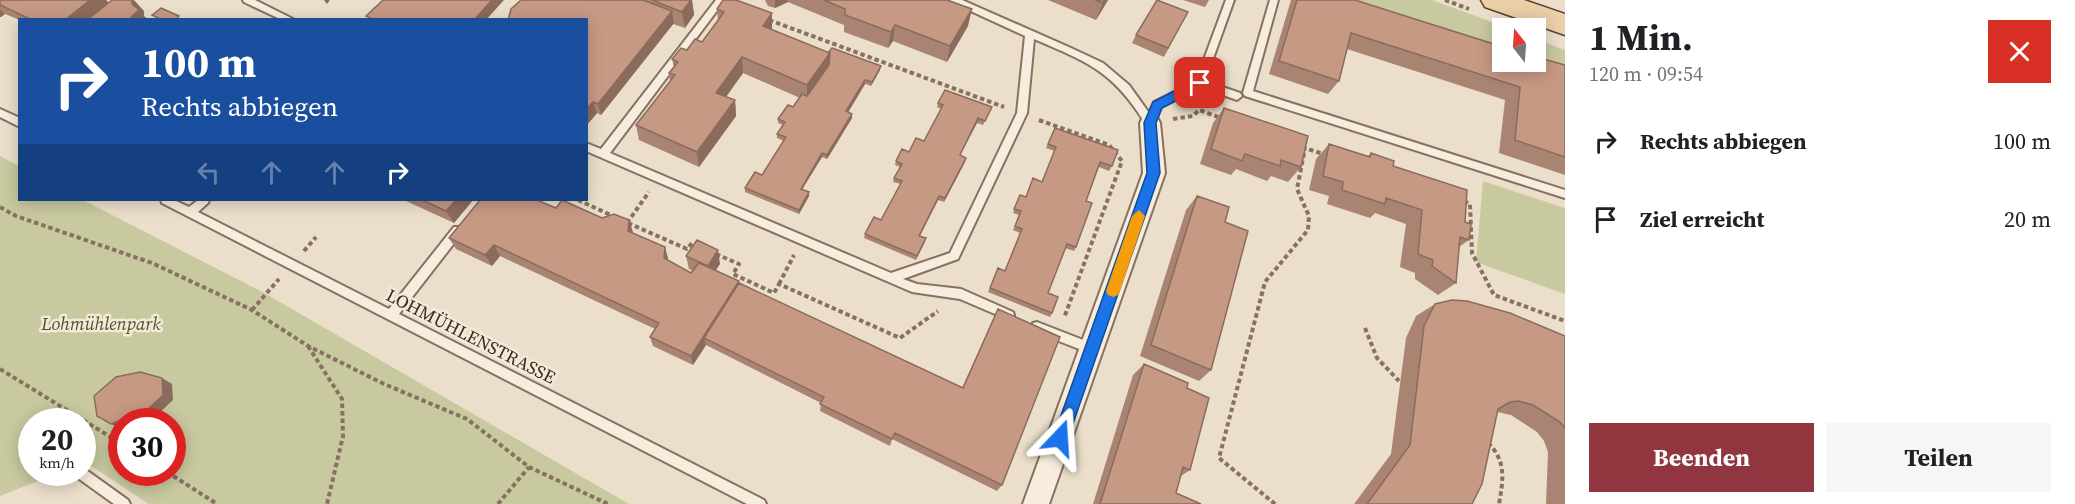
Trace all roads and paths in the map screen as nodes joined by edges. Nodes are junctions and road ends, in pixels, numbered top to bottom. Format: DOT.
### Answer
graph roads {
  1 [pos="247,0"];
  2 [pos="721,0"];
  3 [pos="954,0"];
  4 [pos="1230,0"];
  5 [pos="1274,0"];
  6 [pos="1495,0"];
  7 [pos="287,18"];
  8 [pos="765,18"];
  9 [pos="1565,25"];
  10 [pos="1030,34"];
  11 [pos="1200,83"];
  12 [pos="1237,96"];
  13 [pos="0,113"];
  14 [pos="1022,114"];
  15 [pos="1193,116"];
  16 [pos="1230,121"];
  17 [pos="18,122"];
  18 [pos="1150,123"];
  19 [pos="1295,144"];
  20 [pos="588,148"];
  21 [pos="1305,148"];
  22 [pos="603,154"];
  23 [pos="1327,155"];
  24 [pos="658,178"];
  25 [pos="1565,194"];
  26 [pos="1459,200"];
  27 [pos="168,201"];
  28 [pos="203,201"];
  29 [pos="580,201"];
  30 [pos="0,207"];
  31 [pos="191,212"];
  32 [pos="469,217"];
  33 [pos="628,223"];
  34 [pos="802,240"];
  35 [pos="701,247"];
  36 [pos="711,252"];
  37 [pos="892,279"];
  38 [pos="779,284"];
  39 [pos="961,294"];
  40 [pos="390,316"];
  41 [pos="1565,321"];
  42 [pos="1365,328"];
  43 [pos="1058,335"];
  44 [pos="308,346"];
  45 [pos="1092,349"];
  46 [pos="0,369"];
  47 [pos="1399,381"];
  48 [pos="108,435"];
  49 [pos="1486,441"];
  50 [pos="529,467"];
  51 [pos="96,484"];
  52 [pos="186,484"];
  53 [pos="124,504"];
  54 [pos="217,504"];
  55 [pos="327,504"];
  56 [pos="498,504"];
  57 [pos="608,504"];
  58 [pos="760,504"];
  59 [pos="1036,504"];
  60 [pos="1275,504"];
  61 [pos="1499,504"];
  1 -- 7 [label="lane"];
  2 -- 22 [label="lane"];
  3 -- 10 [label="lane"];
  4 -- 11 [label="lane"];
  5 -- 25 [label="lane"];
  6 -- 9 [label="main road"];
  8 -- 14 [label="path"];
  10 -- 14 [label="lane"];
  10 -- 18 [label="lane"];
  11 -- 12 [label="lane"];
  11 -- 18 [label="lane"];
  13 -- 17 [label="lane"];
  14 -- 37 [label="lane"];
  14 -- 43 [label="path"];
  15 -- 16 [label="path"];
  18 -- 45 [label="street"];
  19 -- 21 [label="path"];
  20 -- 22 [label="lane"];
  21 -- 23 [label="path"];
  21 -- 60 [label="path"];
  22 -- 24 [label="lane"];
  24 -- 33 [label="path"];
  24 -- 34 [label="lane"];
  26 -- 41 [label="path"];
  27 -- 31 [label="lane, LOHMÜHLENSTRASSE"];
  28 -- 31 [label="lane"];
  29 -- 33 [label="path"];
  30 -- 44 [label="path"];
  31 -- 40 [label="lane, LOHMÜHLENSTRASSE"];
  32 -- 40 [label="lane"];
  33 -- 35 [label="path"];
  34 -- 37 [label="lane"];
  34 -- 38 [label="path"];
  36 -- 38 [label="path"];
  37 -- 39 [label="lane"];
  38 -- 39 [label="path"];
  39 -- 43 [label="lane"];
  40 -- 58 [label="lane, LOHMÜHLENSTRASSE"];
  42 -- 47 [label="path"];
  43 -- 45 [label="lane"];
  44 -- 50 [label="path"];
  44 -- 55 [label="path"];
  45 -- 59 [label="street"];
  46 -- 48 [label="path"];
  49 -- 61 [label="path"];
  50 -- 56 [label="path"];
  50 -- 57 [label="path"];
  51 -- 53 [label="lane"];
  52 -- 54 [label="path"];
}
